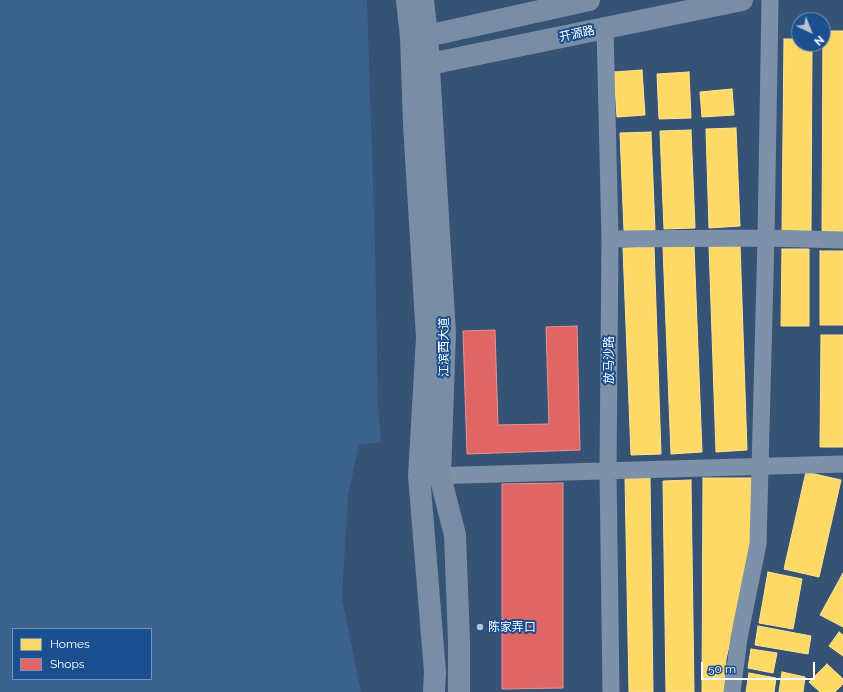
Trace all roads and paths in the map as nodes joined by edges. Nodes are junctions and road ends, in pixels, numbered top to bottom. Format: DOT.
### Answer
graph roads {
  1 [pos="407,0"];
  2 [pos="423,0"];
  3 [pos="589,0"];
  4 [pos="742,0"];
  5 [pos="770,0"];
  6 [pos="605,28"];
  7 [pos="419,36"];
  8 [pos="421,66"];
  9 [pos="766,238"];
  10 [pos="610,239"];
  11 [pos="843,240"];
  12 [pos="843,464"];
  13 [pos="760,465"];
  14 [pos="608,470"];
  15 [pos="430,476"];
  16 [pos="434,692"];
  17 [pos="458,692"];
  18 [pos="611,692"];
  19 [pos="732,692"];
  1 -- 7 [label="main road, 江滨西大道"];
  2 -- 7 [label="main road, 江滨西大道"];
  3 -- 7 [label="main road"];
  4 -- 6 [label="main road, 开源路"];
  5 -- 9 [label="street"];
  6 -- 8 [label="main road, 开源路"];
  6 -- 10 [label="street, 放马沙路"];
  7 -- 8 [label="main road, 江滨西大道"];
  8 -- 15 [label="main road, 江滨西大道"];
  9 -- 10 [label="street"];
  9 -- 11 [label="street"];
  9 -- 13 [label="street"];
  10 -- 14 [label="street, 放马沙路"];
  12 -- 13 [label="street"];
  13 -- 14 [label="street"];
  13 -- 19 [label="street"];
  14 -- 15 [label="street"];
  14 -- 18 [label="street, 放马沙路"];
  15 -- 16 [label="main road, 江滨西大道"];
  15 -- 17 [label="main road, 江滨西大道"];
}
